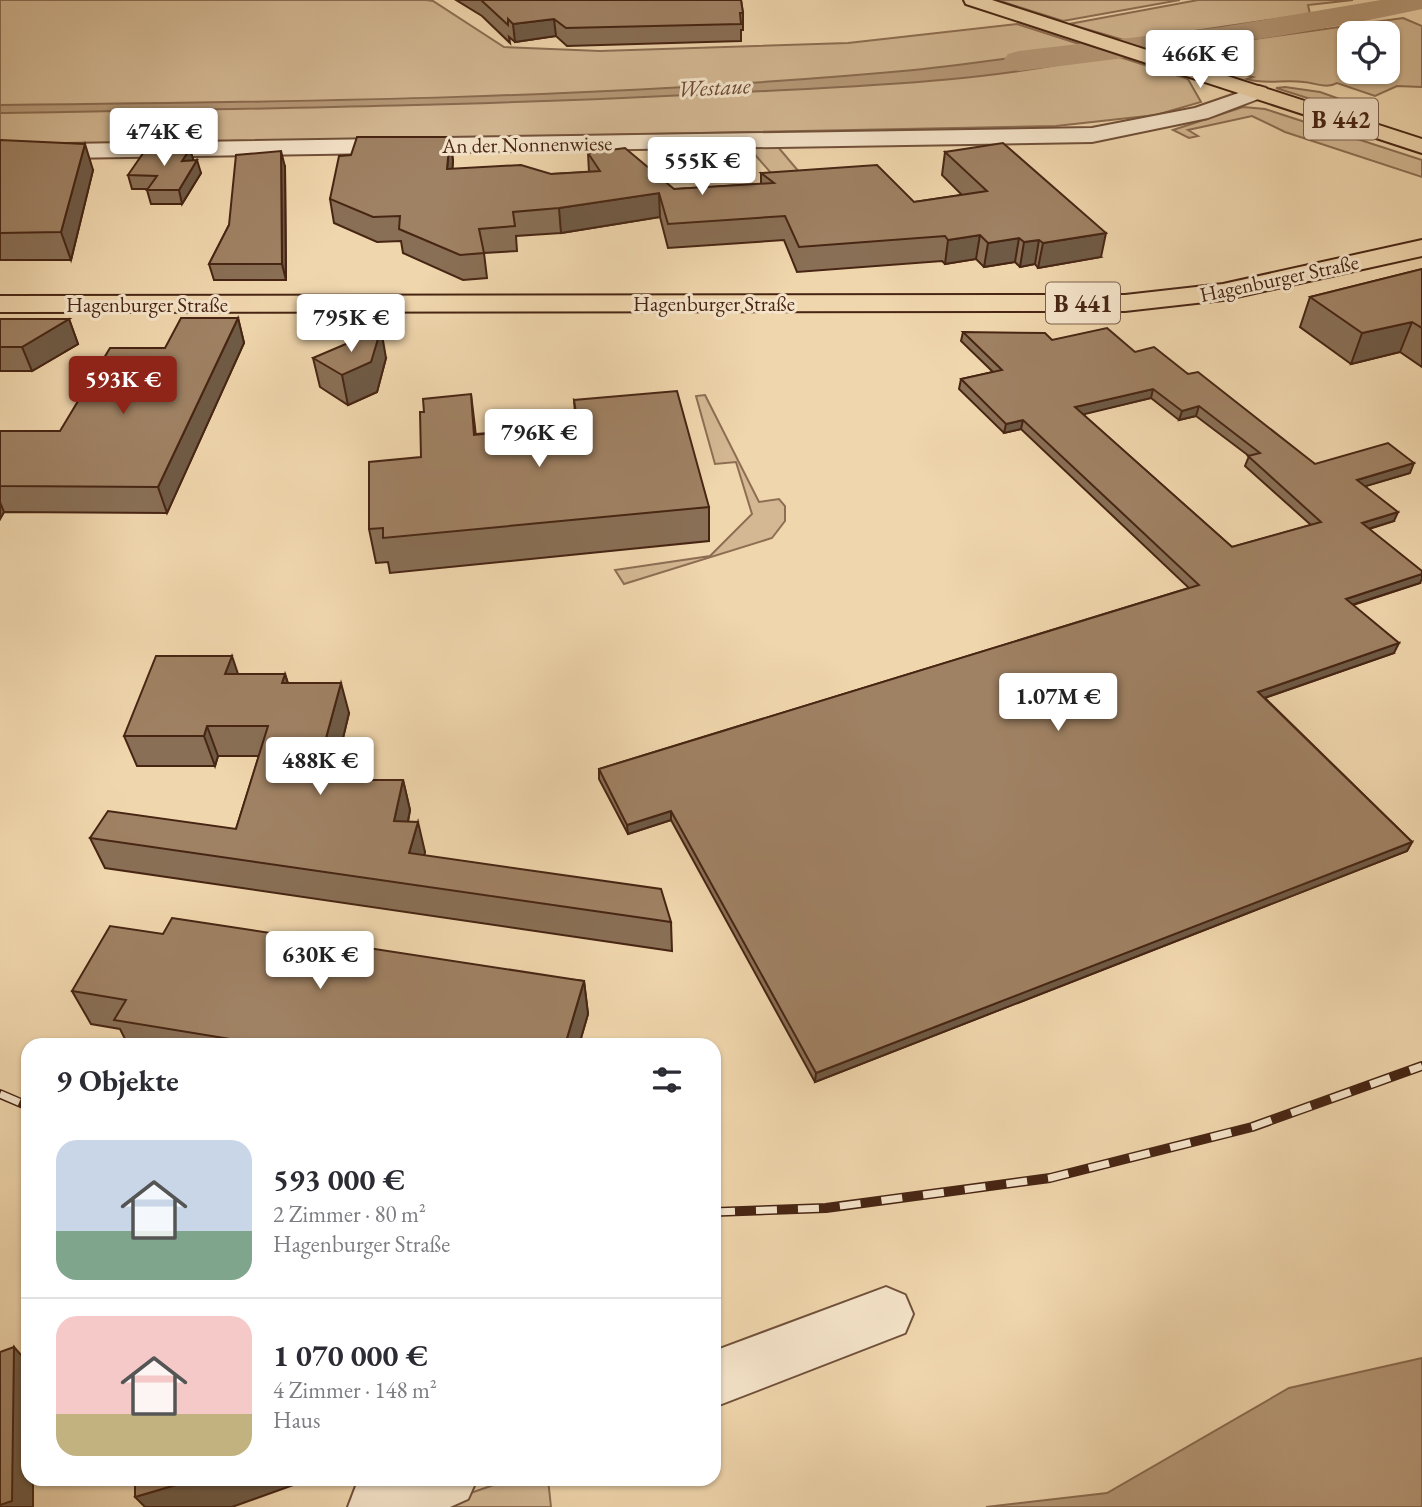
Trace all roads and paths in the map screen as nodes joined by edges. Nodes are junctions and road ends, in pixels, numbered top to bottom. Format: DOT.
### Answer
graph roads {
  1 [pos="973,0"];
  2 [pos="1259,92"];
  3 [pos="1422,146"];
  4 [pos="0,152"];
  5 [pos="1422,248"];
  6 [pos="0,304"];
  7 [pos="886,1314"];
  8 [pos="721,1375"];
  9 [pos="430,1486"];
  10 [pos="377,1507"];
  1 -- 2 [label="main road, B 442"];
  2 -- 3 [label="main road, B 442"];
  2 -- 4 [label="street, An der Nonnenwiese"];
  5 -- 6 [label="main road, Hagenburger Straße / B 441"];
  7 -- 8 [label="street"];
  9 -- 10 [label="street"];
}
